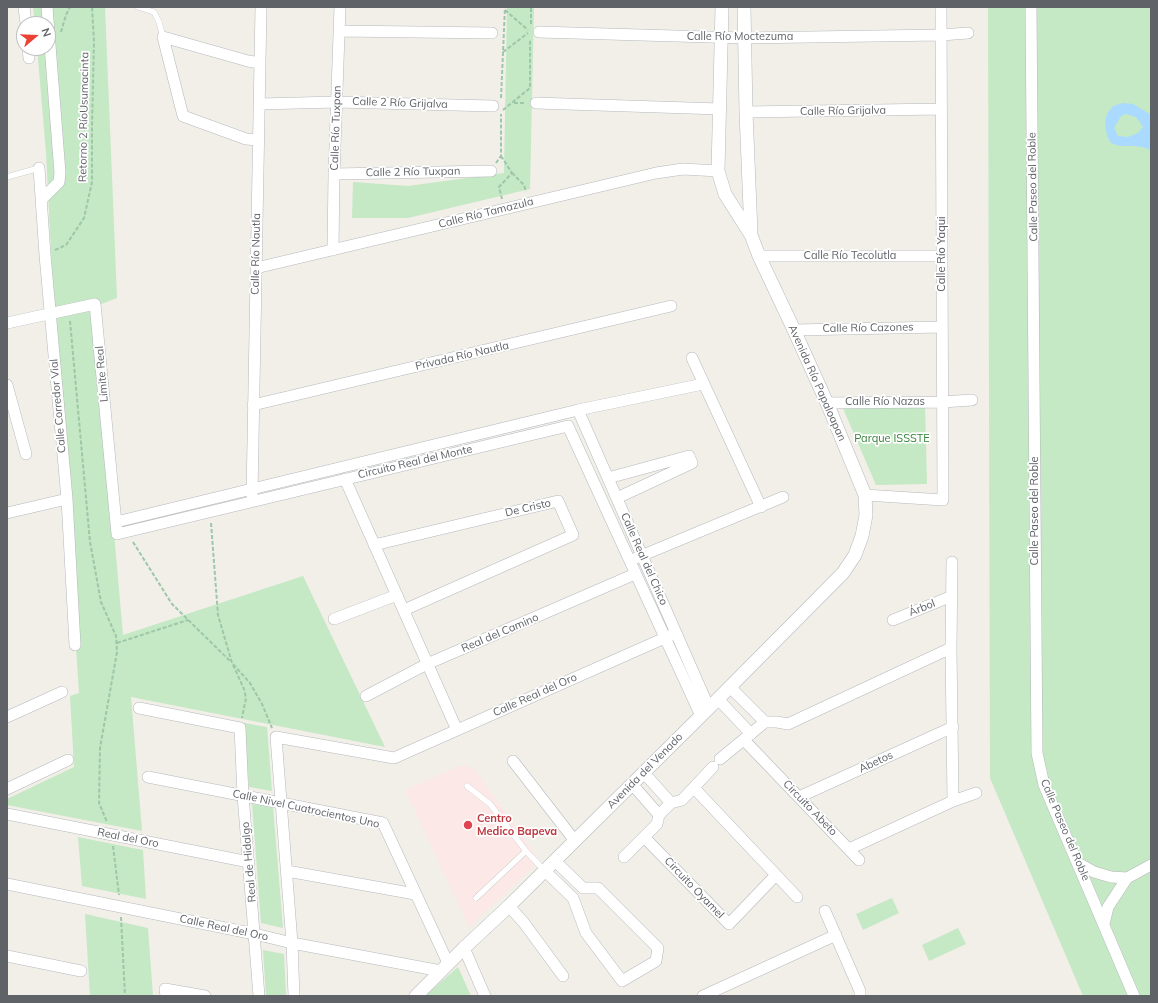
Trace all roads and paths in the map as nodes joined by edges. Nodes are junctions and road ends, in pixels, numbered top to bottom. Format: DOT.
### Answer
graph roads {
  1 [pos="47,7"];
  2 [pos="92,7"];
  3 [pos="138,7"];
  4 [pos="261,7"];
  5 [pos="340,7"];
  6 [pos="531,7"];
  7 [pos="722,7"];
  8 [pos="744,7"];
  9 [pos="940,7"];
  10 [pos="1031,7"];
  11 [pos="505,9"];
  12 [pos="340,30"];
  13 [pos="535,31"];
  14 [pos="492,33"];
  15 [pos="968,33"];
  16 [pos="941,35"];
  17 [pos="163,37"];
  18 [pos="721,38"];
  19 [pos="744,38"];
  20 [pos="260,62"];
  21 [pos="337,102"];
  22 [pos="536,103"];
  23 [pos="259,104"];
  24 [pos="497,109"];
  25 [pos="720,109"];
  26 [pos="941,109"];
  27 [pos="746,112"];
  28 [pos="258,140"];
  29 [pos="500,156"];
  30 [pos="39,168"];
  31 [pos="491,171"];
  32 [pos="718,171"];
  33 [pos="512,173"];
  34 [pos="334,174"];
  35 [pos="7,177"];
  36 [pos="42,199"];
  37 [pos="528,203"];
  38 [pos="504,209"];
  39 [pos="751,235"];
  40 [pos="333,250"];
  41 [pos="45,255"];
  42 [pos="759,256"];
  43 [pos="942,256"];
  44 [pos="256,268"];
  45 [pos="672,306"];
  46 [pos="69,309"];
  47 [pos="50,313"];
  48 [pos="7,323"];
  49 [pos="942,327"];
  50 [pos="794,330"];
  51 [pos="692,358"];
  52 [pos="703,384"];
  53 [pos="7,385"];
  54 [pos="972,400"];
  55 [pos="942,402"];
  56 [pos="827,403"];
  57 [pos="253,405"];
  58 [pos="578,410"];
  59 [pos="26,454"];
  60 [pos="608,478"];
  61 [pos="345,479"];
  62 [pos="252,489"];
  63 [pos="865,495"];
  64 [pos="783,497"];
  65 [pos="617,498"];
  66 [pos="67,500"];
  67 [pos="252,502"];
  68 [pos="761,507"];
  69 [pos="211,512"];
  70 [pos="7,513"];
  71 [pos="116,522"];
  72 [pos="123,533"];
  73 [pos="862,536"];
  74 [pos="374,545"];
  75 [pos="642,556"];
  76 [pos="630,561"];
  77 [pos="952,562"];
  78 [pos="635,574"];
  79 [pos="396,595"];
  80 [pos="952,596"];
  81 [pos="404,610"];
  82 [pos="334,619"];
  83 [pos="188,620"];
  84 [pos="893,620"];
  85 [pos="676,633"];
  86 [pos="664,638"];
  87 [pos="117,643"];
  88 [pos="75,645"];
  89 [pos="951,648"];
  90 [pos="232,663"];
  91 [pos="427,664"];
  92 [pos="730,687"];
  93 [pos="62,692"];
  94 [pos="366,696"];
  95 [pos="139,708"];
  96 [pos="709,708"];
  97 [pos="7,717"];
  98 [pos="765,722"];
  99 [pos="953,727"];
  100 [pos="240,728"];
  101 [pos="457,730"];
  102 [pos="276,737"];
  103 [pos="748,737"];
  104 [pos="68,760"];
  105 [pos="513,760"];
  106 [pos="644,773"];
  107 [pos="148,777"];
  108 [pos="632,784"];
  109 [pos="467,786"];
  110 [pos="694,788"];
  111 [pos="7,789"];
  112 [pos="976,793"];
  113 [pos="243,795"];
  114 [pos="799,797"];
  115 [pos="953,801"];
  116 [pos="282,803"];
  117 [pos="671,803"];
  118 [pos="7,814"];
  119 [pos="659,815"];
  120 [pos="112,835"];
  121 [pos="644,837"];
  122 [pos="575,841"];
  123 [pos="848,849"];
  124 [pos="526,851"];
  125 [pos="624,856"];
  126 [pos="859,860"];
  127 [pos="554,861"];
  128 [pos="249,862"];
  129 [pos="1078,863"];
  130 [pos="1151,865"];
  131 [pos="545,870"];
  132 [pos="287,871"];
  133 [pos="776,875"];
  134 [pos="1127,878"];
  135 [pos="7,884"];
  136 [pos="583,888"];
  137 [pos="415,894"];
  138 [pos="797,897"];
  139 [pos="476,898"];
  140 [pos="573,898"];
  141 [pos="509,906"];
  142 [pos="120,907"];
  143 [pos="825,911"];
  144 [pos="1104,924"];
  145 [pos="255,934"];
  146 [pos="836,935"];
  147 [pos="292,943"];
  148 [pos="464,948"];
  149 [pos="7,956"];
  150 [pos="445,967"];
  151 [pos="80,971"];
  152 [pos="563,976"];
  153 [pos="165,992"];
  154 [pos="125,996"];
  155 [pos="205,996"];
  156 [pos="259,996"];
  157 [pos="294,996"];
  158 [pos="416,996"];
  159 [pos="485,996"];
  160 [pos="703,996"];
  161 [pos="860,996"];
  162 [pos="1134,996"];
  1 -- 36 [label="street"];
  2 -- 41 [label="path, Retorno 2 RíoUsumacinta"];
  3 -- 17 [label="lane"];
  4 -- 20 [label="street, Calle Río Nautla"];
  5 -- 12 [label="street, Calle Río Tuxpan"];
  6 -- 13 [label="path"];
  7 -- 18 [label="street, Avenida Río Papaloapan"];
  8 -- 19 [label="street, Avenida Río Papaloapan"];
  9 -- 16 [label="street, Calle Río Yaqui"];
  10 -- 129 [label="street, Calle Paseo del Roble"];
  11 -- 13 [label="path"];
  11 -- 13 [label="path"];
  12 -- 14 [label="street"];
  12 -- 21 [label="street, Calle Río Tuxpan"];
  13 -- 18 [label="street, Calle Río Moctezuma"];
  13 -- 24 [label="path"];
  15 -- 16 [label="street, Calle Río Moctezuma"];
  16 -- 19 [label="street, Calle Río Moctezuma"];
  16 -- 26 [label="street, Calle Río Yaqui"];
  17 -- 20 [label="street"];
  17 -- 28 [label="street"];
  18 -- 19 [label="street, Calle Río Moctezuma"];
  18 -- 25 [label="street, Avenida Río Papaloapan"];
  19 -- 27 [label="street, Avenida Río Papaloapan"];
  20 -- 23 [label="street, Calle Río Nautla"];
  21 -- 23 [label="street, Calle 2 Río Grijalva"];
  21 -- 24 [label="street, Calle 2 Río Grijalva"];
  21 -- 34 [label="street, Calle Río Tuxpan"];
  22 -- 25 [label="street"];
  23 -- 28 [label="street, Calle Río Nautla"];
  25 -- 32 [label="street, Avenida Río Papaloapan"];
  26 -- 27 [label="street, Calle Río Grijalva"];
  26 -- 43 [label="street, Calle Río Yaqui"];
  27 -- 39 [label="street, Avenida Río Papaloapan"];
  28 -- 44 [label="street, Calle Río Nautla"];
  29 -- 33 [label="path"];
  30 -- 35 [label="lane"];
  30 -- 36 [label="street, Calle Corredor Vial"];
  31 -- 34 [label="street, Calle 2 Río Tuxpan"];
  32 -- 37 [label="street, Calle Río Tamazula"];
  32 -- 39 [label="street, Avenida Río Papaloapan"];
  33 -- 37 [label="path"];
  33 -- 38 [label="path"];
  34 -- 40 [label="street, Calle Río Tuxpan"];
  36 -- 41 [label="street, Calle Corredor Vial"];
  37 -- 38 [label="street, Calle Río Tamazula"];
  38 -- 40 [label="street, Calle Río Tamazula"];
  39 -- 42 [label="street, Avenida Río Papaloapan"];
  40 -- 44 [label="street, Calle Río Tamazula"];
  41 -- 47 [label="street, Calle Corredor Vial"];
  42 -- 43 [label="street, Calle Río Tecolutla"];
  42 -- 50 [label="street, Avenida Río Papaloapan"];
  43 -- 49 [label="street, Calle Río Yaqui"];
  44 -- 57 [label="street, Calle Río Nautla"];
  45 -- 57 [label="street, Privada Río Nautla"];
  46 -- 47 [label="street, Límite Real"];
  46 -- 71 [label="street, Límite Real"];
  46 -- 87 [label="path"];
  47 -- 48 [label="street, Límite Real"];
  47 -- 66 [label="street, Calle Corredor Vial"];
  49 -- 50 [label="street, Calle Río Cazones"];
  49 -- 55 [label="street, Calle Río Yaqui"];
  50 -- 56 [label="street, Avenida Río Papaloapan"];
  51 -- 52 [label="street"];
  52 -- 58 [label="street, Circuito Real del Monte"];
  52 -- 68 [label="street"];
  53 -- 59 [label="street"];
  54 -- 55 [label="street, Calle Río Nazas"];
  55 -- 56 [label="street, Calle Río Nazas"];
  55 -- 63 [label="street, Calle Río Yaqui"];
  56 -- 63 [label="street, Avenida Río Papaloapan"];
  57 -- 62 [label="street, Calle Río Nautla"];
  58 -- 60 [label="street, Calle Real del Chico"];
  58 -- 62 [label="street, Circuito Real del Monte"];
  60 -- 65 [label="street, Calle Real del Chico"];
  60 -- 65 [label="street"];
  61 -- 67 [label="street, Circuito Real del Monte"];
  61 -- 74 [label="street"];
  61 -- 76 [label="street, Circuito Real del Monte"];
  62 -- 67 [label="street, Calle Río Nautla"];
  62 -- 71 [label="street, Circuito Real del Monte"];
  63 -- 73 [label="street, Avenida Río Papaloapan"];
  64 -- 68 [label="street"];
  65 -- 75 [label="street, Calle Real del Chico"];
  66 -- 70 [label="street"];
  66 -- 88 [label="street, Calle Corredor Vial"];
  67 -- 69 [label="street, Circuito Real del Monte"];
  68 -- 75 [label="street"];
  69 -- 72 [label="street, Circuito Real del Monte"];
  69 -- 90 [label="path"];
  71 -- 72 [label="street, Límite Real"];
  72 -- 83 [label="path"];
  73 -- 92 [label="street, Avenida del Venado"];
  74 -- 79 [label="street"];
  74 -- 81 [label="street, De Cristo"];
  75 -- 76 [label="street"];
  75 -- 85 [label="street, Calle Real del Chico"];
  76 -- 78 [label="street, Circuito Real del Monte"];
  77 -- 80 [label="street"];
  78 -- 86 [label="street, Circuito Real del Monte"];
  78 -- 91 [label="street, Real del Camino"];
  79 -- 81 [label="street"];
  79 -- 82 [label="street"];
  80 -- 84 [label="street, Árbol"];
  80 -- 89 [label="street"];
  81 -- 91 [label="street"];
  83 -- 87 [label="path"];
  83 -- 90 [label="path"];
  85 -- 86 [label="street, Calle Real del Oro"];
  85 -- 96 [label="street, Calle Real del Chico"];
  86 -- 96 [label="street, Circuito Real del Monte"];
  86 -- 101 [label="street, Calle Real del Oro"];
  87 -- 120 [label="path"];
  89 -- 98 [label="street"];
  89 -- 99 [label="street"];
  90 -- 100 [label="path"];
  90 -- 102 [label="path"];
  91 -- 94 [label="street, Real del Camino"];
  91 -- 101 [label="street"];
  92 -- 96 [label="street, Avenida del Venado"];
  92 -- 98 [label="street"];
  93 -- 97 [label="street"];
  95 -- 100 [label="street"];
  96 -- 103 [label="street, Circuito Abeto"];
  96 -- 106 [label="street, Avenida del Venado"];
  98 -- 103 [label="street"];
  99 -- 114 [label="street, Abetos"];
  99 -- 115 [label="street"];
  100 -- 113 [label="street, Real de Hidalgo"];
  101 -- 102 [label="street, Calle Real del Oro"];
  102 -- 116 [label="street"];
  103 -- 110 [label="street"];
  103 -- 114 [label="street, Circuito Abeto"];
  104 -- 111 [label="street"];
  105 -- 122 [label="street"];
  106 -- 108 [label="street, Avenida del Venado"];
  106 -- 117 [label="street"];
  107 -- 113 [label="street, Calle Nivel Cuatrocientos Uno"];
  108 -- 119 [label="street"];
  108 -- 122 [label="street, Avenida del Venado"];
  109 -- 124 [label="lane"];
  110 -- 117 [label="street"];
  110 -- 133 [label="street"];
  112 -- 115 [label="street"];
  113 -- 116 [label="street, Calle Nivel Cuatrocientos Uno"];
  113 -- 128 [label="street, Real de Hidalgo"];
  114 -- 123 [label="street, Circuito Abeto"];
  115 -- 123 [label="street"];
  116 -- 132 [label="street"];
  116 -- 137 [label="street, Calle Nivel Cuatrocientos Uno"];
  117 -- 119 [label="street"];
  118 -- 120 [label="street, Real del Oro"];
  119 -- 121 [label="street"];
  120 -- 128 [label="street, Real del Oro"];
  120 -- 142 [label="path"];
  121 -- 125 [label="street"];
  121 -- 133 [label="street, Circuito Oyamel"];
  122 -- 127 [label="street, Avenida del Venado"];
  123 -- 126 [label="street, Circuito Abeto"];
  124 -- 131 [label="lane"];
  124 -- 139 [label="lane"];
  127 -- 131 [label="street, Avenida del Venado"];
  127 -- 136 [label="street"];
  128 -- 145 [label="street, Real de Hidalgo"];
  129 -- 134 [label="street"];
  129 -- 144 [label="street, Calle Paseo del Roble"];
  130 -- 134 [label="street"];
  131 -- 140 [label="street"];
  131 -- 141 [label="street, Avenida del Venado"];
  132 -- 137 [label="street"];
  132 -- 147 [label="street"];
  133 -- 138 [label="street"];
  134 -- 144 [label="street"];
  135 -- 142 [label="street, Calle Real del Oro"];
  136 -- 140 [label="street"];
  136 -- 140 [label="street"];
  137 -- 150 [label="street, Calle Nivel Cuatrocientos Uno"];
  141 -- 148 [label="street, Avenida del Venado"];
  141 -- 152 [label="street"];
  142 -- 145 [label="street, Calle Real del Oro"];
  142 -- 154 [label="path"];
  143 -- 146 [label="street"];
  144 -- 162 [label="street, Calle Paseo del Roble"];
  145 -- 147 [label="street, Calle Real del Oro"];
  145 -- 156 [label="street, Real de Hidalgo"];
  146 -- 160 [label="street"];
  146 -- 161 [label="street"];
  147 -- 150 [label="street, Calle Real del Oro"];
  147 -- 157 [label="street"];
  148 -- 150 [label="street, Avenida del Venado"];
  148 -- 159 [label="street"];
  149 -- 151 [label="street"];
  150 -- 158 [label="street, Avenida del Venado"];
  153 -- 155 [label="street"];
}
